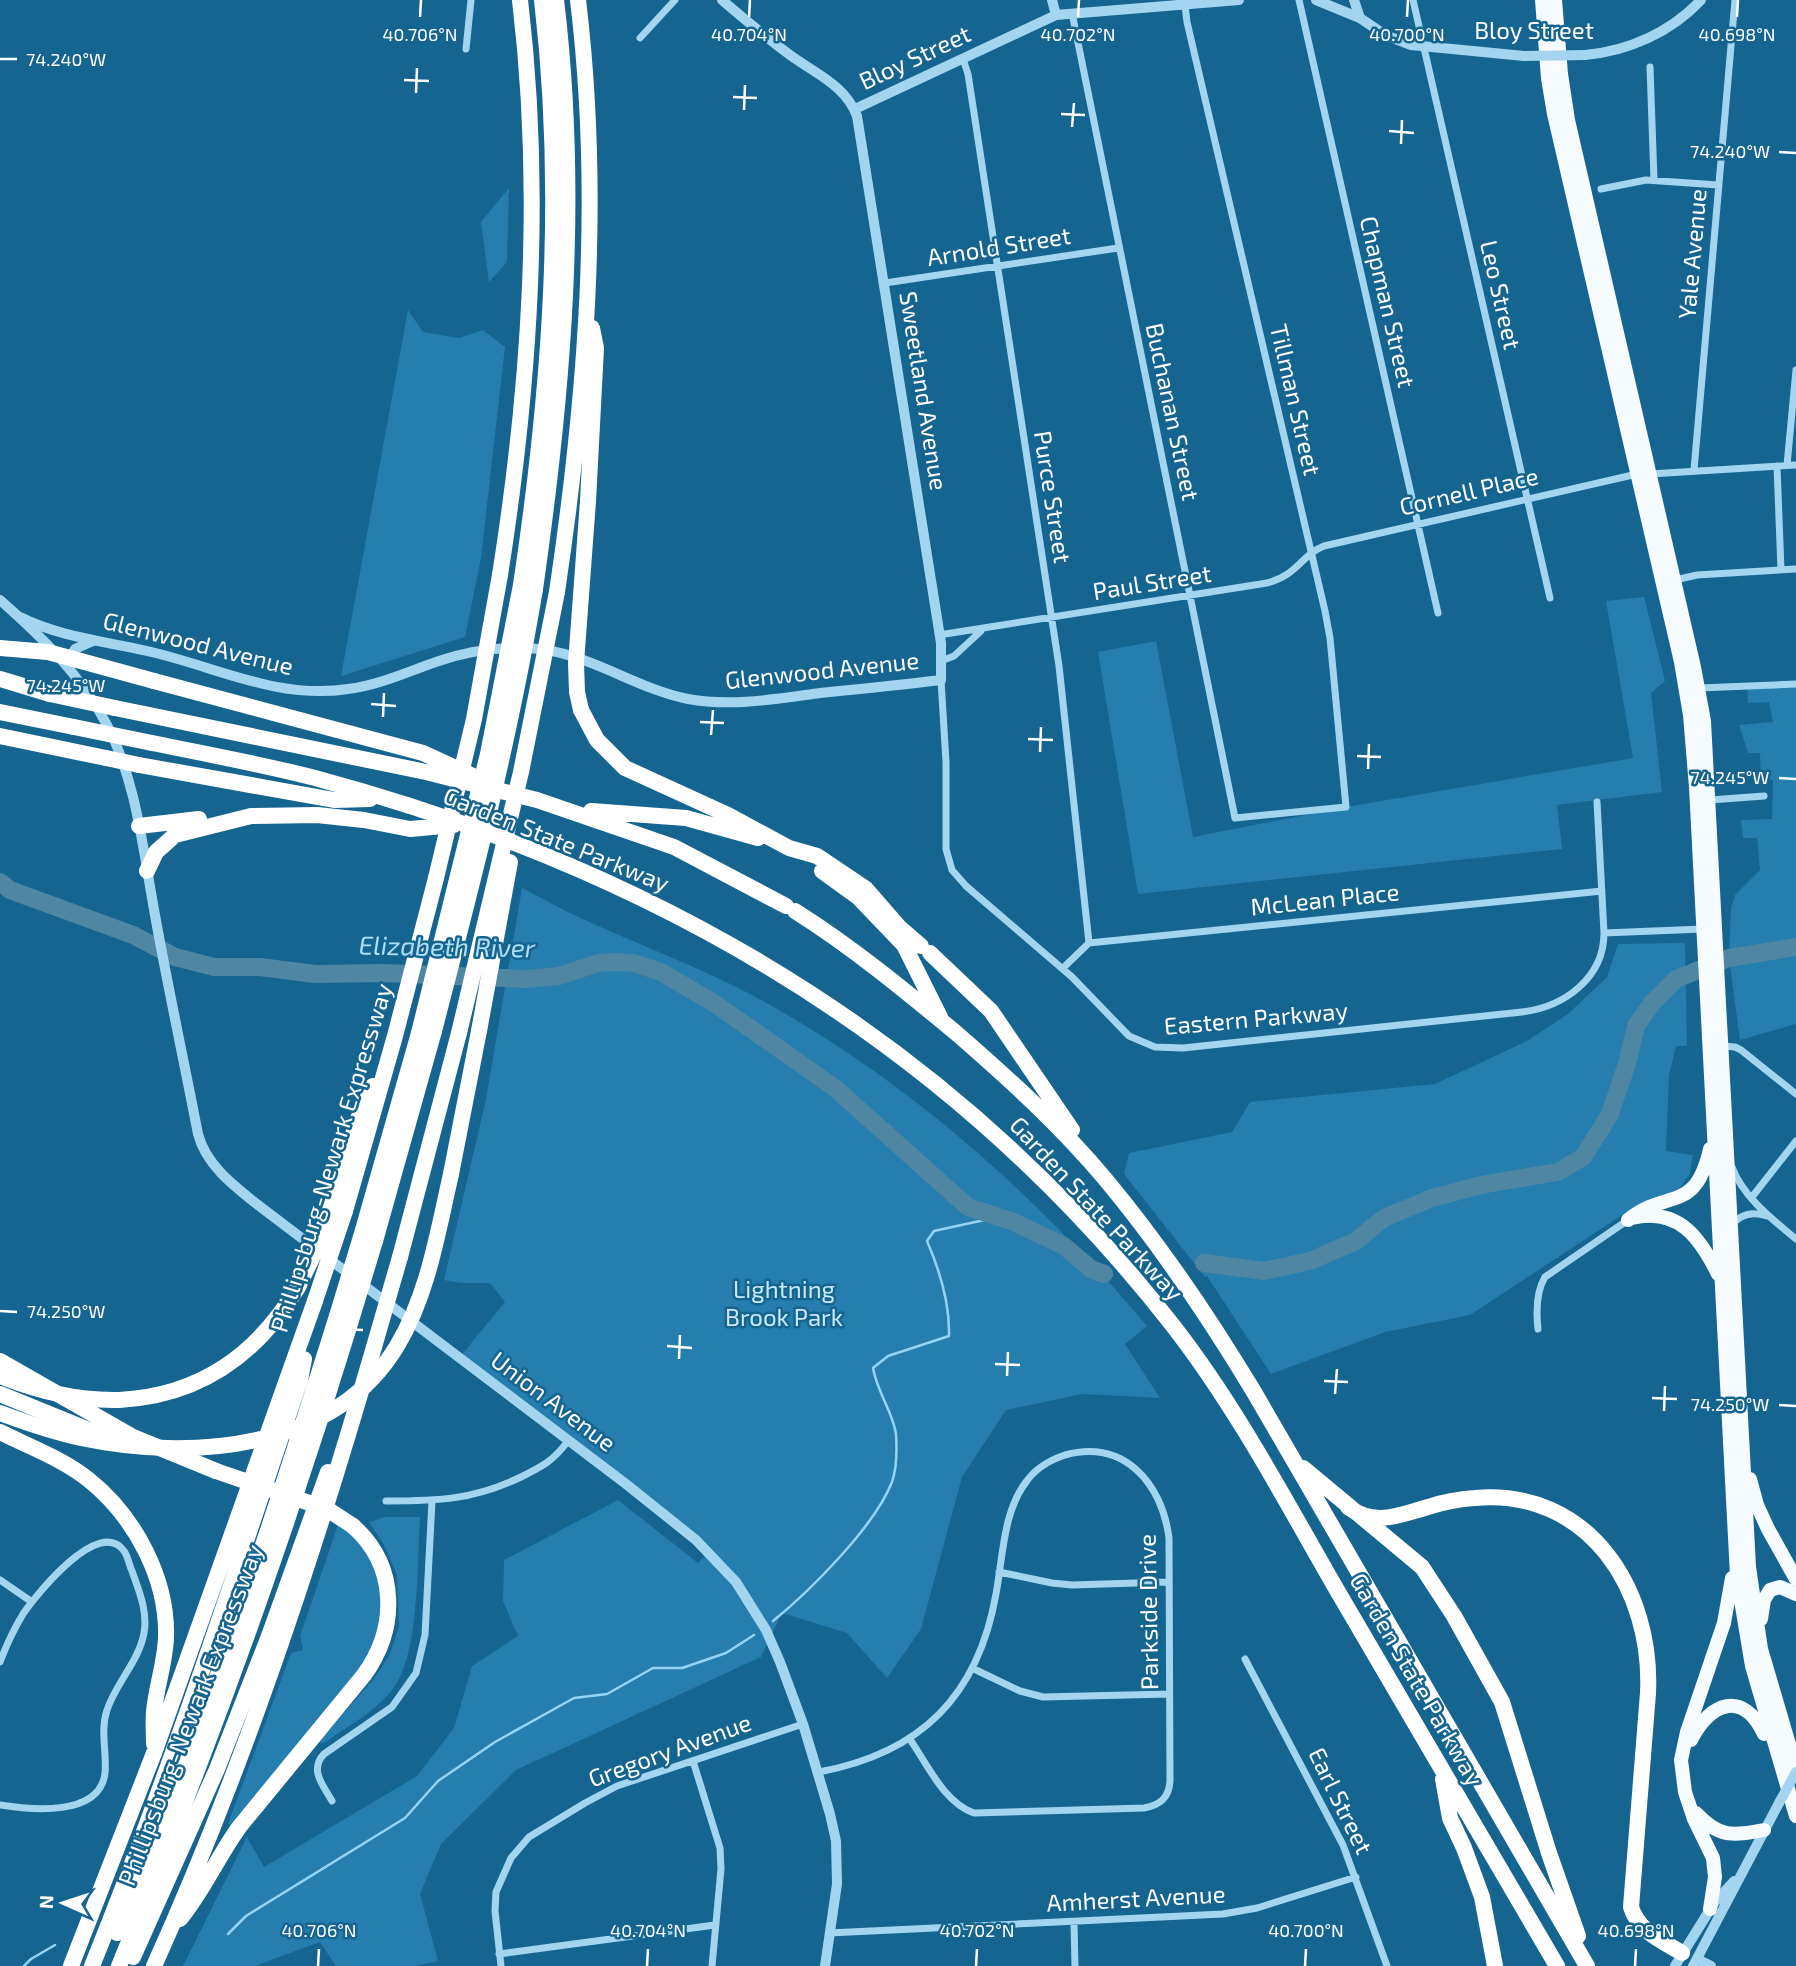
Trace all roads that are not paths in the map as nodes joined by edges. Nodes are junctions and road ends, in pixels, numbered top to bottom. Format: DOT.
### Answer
graph roads {
  1 [pos="471,0"];
  2 [pos="520,0"];
  3 [pos="542,0"];
  4 [pos="556,0"];
  5 [pos="578,0"];
  6 [pos="675,0"];
  7 [pos="722,0"];
  8 [pos="1052,0"];
  9 [pos="1239,0"];
  10 [pos="1299,0"];
  11 [pos="1316,0"];
  12 [pos="1354,0"];
  13 [pos="1413,0"];
  14 [pos="1702,0"];
  15 [pos="1735,0"];
  16 [pos="1545,1"];
  17 [pos="1185,5"];
  18 [pos="1072,13"];
  19 [pos="1056,15"];
  20 [pos="1360,18"];
  21 [pos="640,38"];
  22 [pos="1424,48"];
  23 [pos="466,49"];
  24 [pos="963,59"];
  25 [pos="1650,67"];
  26 [pos="855,109"];
  27 [pos="1654,180"];
  28 [pos="1718,185"];
  29 [pos="1601,188"];
  30 [pos="1118,248"];
  31 [pos="997,267"];
  32 [pos="884,284"];
  33 [pos="587,309"];
  34 [pos="1796,370"];
  35 [pos="1787,465"];
  36 [pos="1796,465"];
  37 [pos="1777,466"];
  38 [pos="1694,470"];
  39 [pos="1644,474"];
  40 [pos="1527,498"];
  41 [pos="1418,524"];
  42 [pos="1312,553"];
  43 [pos="1796,569"];
  44 [pos="1780,570"];
  45 [pos="1675,580"];
  46 [pos="528,587"];
  47 [pos="1190,596"];
  48 [pos="1550,598"];
  49 [pos="0,600"];
  50 [pos="1438,613"];
  51 [pos="20,617"];
  52 [pos="1051,619"];
  53 [pos="988,628"];
  54 [pos="939,635"];
  55 [pos="96,640"];
  56 [pos="0,648"];
  57 [pos="941,661"];
  58 [pos="66,665"];
  59 [pos="0,679"];
  60 [pos="941,680"];
  61 [pos="1796,684"];
  62 [pos="0,685"];
  63 [pos="1699,688"];
  64 [pos="50,694"];
  65 [pos="0,712"];
  66 [pos="0,736"];
  67 [pos="522,772"];
  68 [pos="503,790"];
  69 [pos="1764,796"];
  70 [pos="383,798"];
  71 [pos="1710,800"];
  72 [pos="1597,802"];
  73 [pos="569,809"];
  74 [pos="251,816"];
  75 [pos="1235,818"];
  76 [pos="463,824"];
  77 [pos="139,826"];
  78 [pos="783,845"];
  79 [pos="147,871"];
  80 [pos="1602,891"];
  81 [pos="1703,929"];
  82 [pos="1604,933"];
  83 [pos="1711,942"];
  84 [pos="1089,943"];
  85 [pos="1063,968"];
  86 [pos="1713,989"];
  87 [pos="943,1022"];
  88 [pos="1723,1046"];
  89 [pos="1796,1094"];
  90 [pos="1714,1134"];
  91 [pos="1796,1141"];
  92 [pos="1727,1150"];
  93 [pos="1105,1178"];
  94 [pos="1752,1197"];
  95 [pos="338,1209"];
  96 [pos="1771,1217"];
  97 [pos="1628,1220"];
  98 [pos="1731,1227"];
  99 [pos="1796,1238"];
  100 [pos="1721,1281"];
  101 [pos="315,1301"];
  102 [pos="343,1322"];
  103 [pos="1538,1329"];
  104 [pos="0,1361"];
  105 [pos="0,1376"];
  106 [pos="0,1394"];
  107 [pos="357,1404"];
  108 [pos="0,1413"];
  109 [pos="0,1432"];
  110 [pos="568,1441"];
  111 [pos="1742,1449"];
  112 [pos="1295,1462"];
  113 [pos="216,1471"];
  114 [pos="386,1501"];
  115 [pos="432,1501"];
  116 [pos="1348,1507"];
  117 [pos="1735,1545"];
  118 [pos="999,1572"];
  119 [pos="1796,1579"];
  120 [pos="0,1580"];
  121 [pos="1169,1581"];
  122 [pos="1796,1594"];
  123 [pos="32,1602"];
  124 [pos="1758,1634"];
  125 [pos="1245,1659"];
  126 [pos="0,1662"];
  127 [pos="974,1669"];
  128 [pos="1169,1694"];
  129 [pos="803,1724"];
  130 [pos="909,1738"];
  131 [pos="154,1754"];
  132 [pos="693,1761"];
  133 [pos="1682,1768"];
  134 [pos="1442,1769"];
  135 [pos="1792,1771"];
  136 [pos="819,1772"];
  137 [pos="332,1801"];
  138 [pos="1689,1803"];
  139 [pos="0,1805"];
  140 [pos="1796,1816"];
  141 [pos="1764,1830"];
  142 [pos="1356,1877"];
  143 [pos="1739,1877"];
  144 [pos="1710,1909"];
  145 [pos="1074,1922"];
  146 [pos="715,1925"];
  147 [pos="169,1932"];
  148 [pos="829,1933"];
  149 [pos="499,1955"];
  150 [pos="1685,1962"];
  151 [pos="71,1966"];
  152 [pos="92,1966"];
  153 [pos="103,1966"];
  154 [pos="119,1966"];
  155 [pos="130,1966"];
  156 [pos="154,1966"];
  157 [pos="501,1966"];
  158 [pos="712,1966"];
  159 [pos="825,1966"];
  160 [pos="1075,1966"];
  161 [pos="1387,1966"];
  162 [pos="1495,1966"];
  163 [pos="1557,1966"];
  164 [pos="1587,1966"];
  165 [pos="1711,1966"];
  1 -- 23 [label="street"];
  2 -- 95 [label="highway, Phillipsburg-Newark Expressway, bridge"];
  3 -- 46 [label="highway, Phillipsburg-Newark Expressway"];
  4 -- 46 [label="highway, Phillipsburg-Newark Expressway"];
  5 -- 33 [label="highway"];
  6 -- 21 [label="street"];
  7 -- 26 [label="street"];
  8 -- 19 [label="street"];
  9 -- 17 [label="street, Bloy Street"];
  10 -- 41 [label="street, Chapman Street"];
  11 -- 20 [label="street, Bloy Street"];
  12 -- 20 [label="street"];
  13 -- 22 [label="street, Leo Street"];
  14 -- 22 [label="street, Bloy Street, bridge"];
  15 -- 28 [label="street, Yale Avenue"];
  16 -- 39 [label="highway"];
  17 -- 18 [label="street, Bloy Street"];
  17 -- 42 [label="street, Tillman Street"];
  18 -- 19 [label="street, Bloy Street"];
  18 -- 30 [label="street, Buchanan Street"];
  19 -- 24 [label="street, Bloy Street"];
  20 -- 22 [label="street, Bloy Street"];
  22 -- 40 [label="street, Leo Street"];
  24 -- 26 [label="street, Bloy Street"];
  24 -- 31 [label="street, Purce Street"];
  25 -- 27 [label="street"];
  26 -- 32 [label="street, Sweetland Avenue"];
  27 -- 28 [label="street"];
  27 -- 29 [label="street"];
  28 -- 38 [label="street, Yale Avenue"];
  30 -- 31 [label="street, Arnold Street"];
  30 -- 47 [label="street, Buchanan Street"];
  31 -- 32 [label="street, Arnold Street"];
  31 -- 52 [label="street, Purce Street"];
  32 -- 54 [label="street, Sweetland Avenue"];
  33 -- 67 [label="highway, bridge"];
  33 -- 78 [label="highway, bridge"];
  34 -- 35 [label="street"];
  35 -- 36 [label="street, Cornell Place"];
  35 -- 37 [label="street, Cornell Place"];
  37 -- 38 [label="street, Cornell Place"];
  37 -- 44 [label="street"];
  38 -- 39 [label="street, Cornell Place"];
  39 -- 40 [label="street, Cornell Place"];
  39 -- 45 [label="highway"];
  39 -- 81 [label="highway"];
  40 -- 41 [label="street, Cornell Place"];
  40 -- 48 [label="street, Leo Street"];
  41 -- 42 [label="street, Cornell Place"];
  41 -- 50 [label="street, Chapman Street"];
  42 -- 47 [label="street, Paul Street"];
  42 -- 75 [label="street, Tillman Street"];
  43 -- 44 [label="street"];
  44 -- 45 [label="street"];
  45 -- 63 [label="highway"];
  46 -- 102 [label="highway, Phillipsburg-Newark Expressway, bridge"];
  47 -- 52 [label="street, Paul Street"];
  47 -- 75 [label="street, Buchanan Street"];
  49 -- 51 [label="street"];
  51 -- 55 [label="street, Glenwood Avenue"];
  51 -- 58 [label="street, Union Avenue"];
  52 -- 53 [label="street, Paul Street"];
  52 -- 84 [label="street, Purce Street"];
  53 -- 54 [label="street, Paul Street"];
  53 -- 57 [label="street"];
  54 -- 57 [label="street, Sweetland Avenue"];
  55 -- 58 [label="street"];
  55 -- 60 [label="street, Glenwood Avenue"];
  56 -- 68 [label="highway, bridge"];
  57 -- 60 [label="street, Sweetland Avenue"];
  58 -- 77 [label="street, Union Avenue"];
  59 -- 64 [label="highway"];
  60 -- 85 [label="street, Eastern Parkway"];
  61 -- 63 [label="street"];
  62 -- 64 [label="highway, Garden State Parkway"];
  63 -- 71 [label="highway"];
  64 -- 68 [label="highway, Garden State Parkway, bridge"];
  65 -- 70 [label="highway, Garden State Parkway, bridge"];
  66 -- 70 [label="highway, bridge"];
  67 -- 107 [label="highway, bridge"];
  67 -- 108 [label="highway, bridge"];
  68 -- 73 [label="highway, Garden State Parkway"];
  69 -- 71 [label="street"];
  70 -- 76 [label="highway, Garden State Parkway"];
  71 -- 83 [label="highway"];
  72 -- 80 [label="street, Eastern Parkway"];
  73 -- 78 [label="highway"];
  73 -- 87 [label="highway, Garden State Parkway"];
  74 -- 76 [label="highway"];
  74 -- 77 [label="highway"];
  74 -- 79 [label="highway"];
  76 -- 134 [label="highway, Garden State Parkway"];
  77 -- 79 [label="street, Union Avenue"];
  78 -- 87 [label="highway"];
  78 -- 93 [label="highway"];
  79 -- 110 [label="street, Union Avenue"];
  80 -- 82 [label="street, Eastern Parkway"];
  80 -- 84 [label="street, McLean Place"];
  81 -- 82 [label="street"];
  81 -- 83 [label="highway"];
  82 -- 85 [label="street, Eastern Parkway"];
  83 -- 86 [label="highway"];
  84 -- 85 [label="street"];
  86 -- 88 [label="highway"];
  86 -- 90 [label="highway"];
  87 -- 93 [label="highway, Garden State Parkway"];
  88 -- 89 [label="street"];
  88 -- 92 [label="highway"];
  90 -- 97 [label="highway"];
  90 -- 100 [label="highway"];
  91 -- 94 [label="street"];
  92 -- 94 [label="street"];
  92 -- 98 [label="highway"];
  93 -- 112 [label="highway, Garden State Parkway"];
  94 -- 96 [label="street"];
  95 -- 101 [label="highway, Phillipsburg-Newark Expressway, bridge"];
  95 -- 105 [label="highway, bridge"];
  96 -- 98 [label="street"];
  96 -- 99 [label="street"];
  97 -- 100 [label="highway"];
  97 -- 103 [label="street"];
  98 -- 111 [label="highway"];
  100 -- 117 [label="highway"];
  101 -- 131 [label="highway, Phillipsburg-Newark Expressway"];
  101 -- 152 [label="highway"];
  102 -- 153 [label="highway, Phillipsburg-Newark Expressway"];
  102 -- 154 [label="highway, Phillipsburg-Newark Expressway"];
  104 -- 113 [label="highway"];
  106 -- 113 [label="highway"];
  107 -- 147 [label="highway"];
  107 -- 155 [label="highway"];
  109 -- 131 [label="highway"];
  110 -- 115 [label="street"];
  110 -- 129 [label="street, Union Avenue"];
  111 -- 119 [label="highway"];
  111 -- 124 [label="highway"];
  112 -- 116 [label="highway"];
  112 -- 164 [label="highway, Garden State Parkway"];
  113 -- 147 [label="highway, bridge"];
  114 -- 115 [label="street"];
  115 -- 137 [label="street"];
  116 -- 150 [label="highway"];
  116 -- 164 [label="highway"];
  117 -- 133 [label="highway"];
  117 -- 135 [label="highway"];
  118 -- 121 [label="street"];
  118 -- 121 [label="street, Parkside Drive"];
  118 -- 127 [label="street, Parkside Drive"];
  120 -- 123 [label="street"];
  121 -- 128 [label="street, Parkside Drive"];
  122 -- 124 [label="highway"];
  123 -- 126 [label="street"];
  123 -- 139 [label="street"];
  124 -- 135 [label="highway"];
  125 -- 142 [label="street, Earl Street"];
  127 -- 128 [label="street"];
  127 -- 130 [label="street, Parkside Drive"];
  128 -- 130 [label="street, Parkside Drive"];
  129 -- 132 [label="street, Gregory Avenue"];
  129 -- 136 [label="street, Union Avenue"];
  130 -- 136 [label="street, Parkside Drive"];
  131 -- 151 [label="highway, Phillipsburg-Newark Expressway"];
  132 -- 146 [label="street"];
  132 -- 149 [label="street, Gregory Avenue"];
  133 -- 135 [label="highway"];
  133 -- 138 [label="highway"];
  134 -- 162 [label="highway"];
  134 -- 163 [label="highway, Garden State Parkway"];
  135 -- 140 [label="highway"];
  135 -- 141 [label="street, bridge"];
  136 -- 148 [label="street, Union Avenue"];
  138 -- 141 [label="highway"];
  138 -- 144 [label="highway"];
  141 -- 143 [label="street"];
  142 -- 145 [label="street, Amherst Avenue"];
  142 -- 161 [label="street, Earl Street"];
  143 -- 144 [label="street"];
  143 -- 150 [label="street"];
  144 -- 150 [label="street"];
  145 -- 148 [label="street, Amherst Avenue"];
  145 -- 160 [label="street"];
  146 -- 149 [label="street"];
  146 -- 158 [label="street"];
  147 -- 156 [label="highway"];
  148 -- 159 [label="street, Union Avenue"];
  149 -- 157 [label="street, Gregory Avenue"];
  150 -- 165 [label="street"];
}
